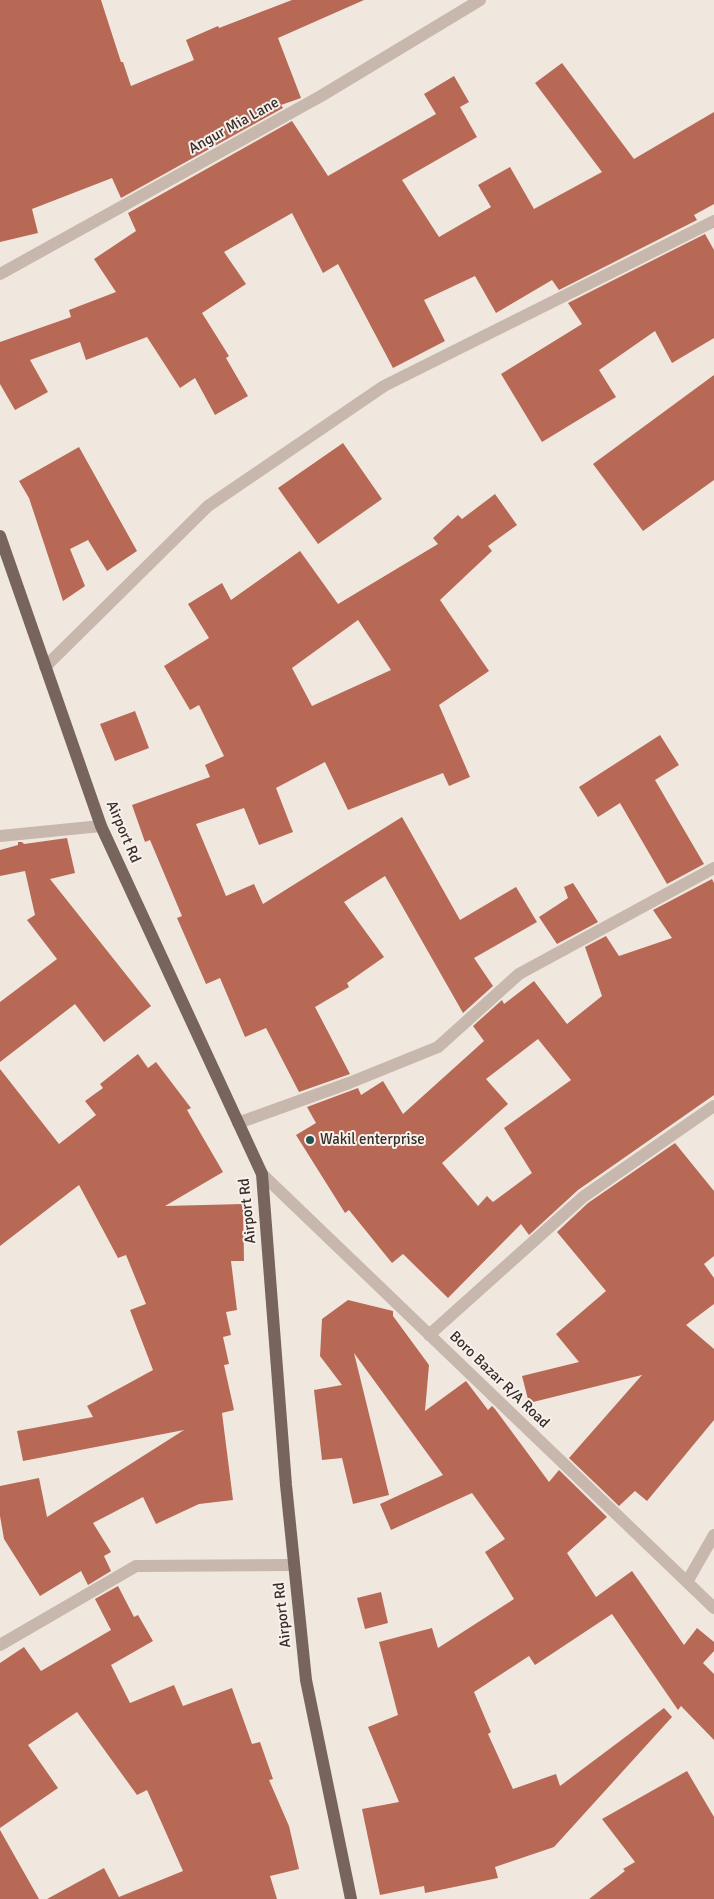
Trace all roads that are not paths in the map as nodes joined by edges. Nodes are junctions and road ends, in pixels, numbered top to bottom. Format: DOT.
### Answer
graph roads {
  1 [pos="480,0"];
  2 [pos="713,224"];
  3 [pos="0,274"];
  4 [pos="0,536"];
  5 [pos="45,667"];
  6 [pos="101,826"];
  7 [pos="0,836"];
  8 [pos="714,868"];
  9 [pos="714,1106"];
  10 [pos="238,1123"];
  11 [pos="262,1174"];
  12 [pos="429,1335"];
  13 [pos="714,1536"];
  14 [pos="294,1565"];
  15 [pos="686,1582"];
  16 [pos="714,1608"];
  17 [pos="0,1645"];
  18 [pos="351,1899"];
  1 -- 3 [label="street, Angur Mia Lane"];
  2 -- 5 [label="street"];
  4 -- 5 [label="main road, Airport Rd"];
  5 -- 6 [label="main road, Airport Rd"];
  6 -- 7 [label="street"];
  6 -- 10 [label="main road, Airport Rd"];
  8 -- 10 [label="street"];
  9 -- 12 [label="street"];
  10 -- 11 [label="main road, Airport Rd"];
  11 -- 12 [label="street, Boro Bazar R/A Road"];
  11 -- 14 [label="main road, Airport Rd"];
  12 -- 15 [label="street, Boro Bazar R/A Road"];
  13 -- 15 [label="street"];
  14 -- 17 [label="street"];
  14 -- 18 [label="main road, Airport Rd"];
  15 -- 16 [label="street, Boro Bazar R/A Road"];
}
